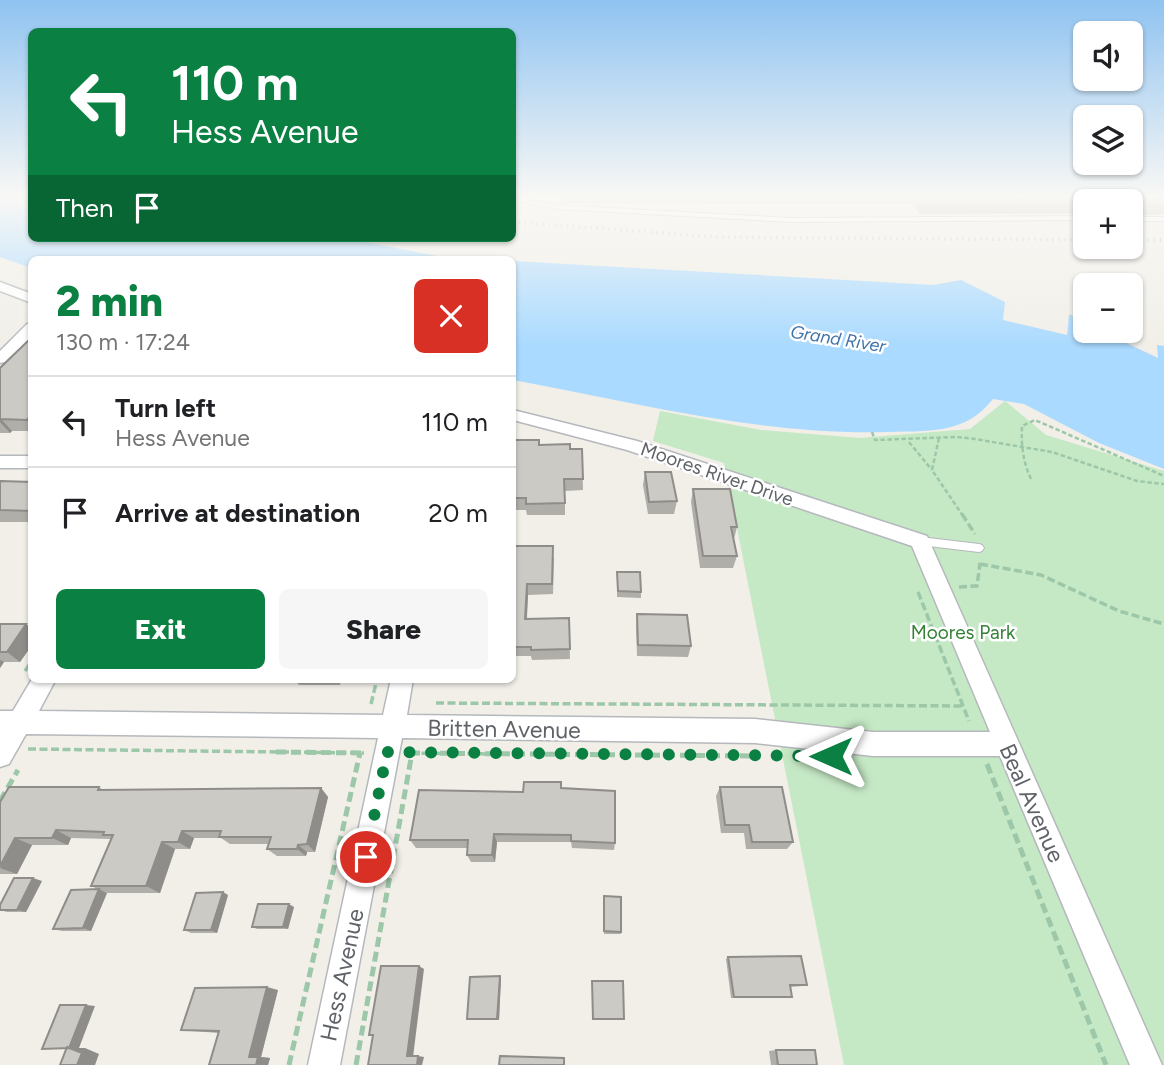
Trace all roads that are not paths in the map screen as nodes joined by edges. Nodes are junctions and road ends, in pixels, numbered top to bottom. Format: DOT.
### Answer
graph roads {
  1 [pos="0,286"];
  2 [pos="28,297"];
  3 [pos="28,331"];
  4 [pos="0,359"];
  5 [pos="516,416"];
  6 [pos="0,462"];
  7 [pos="28,462"];
  8 [pos="920,541"];
  9 [pos="978,548"];
  10 [pos="42,683"];
  11 [pos="10,722"];
  12 [pos="389,725"];
  13 [pos="1006,744"];
  14 [pos="2,752"];
  15 [pos="324,1065"];
  16 [pos="1146,1065"];
  1 -- 2 [label="street"];
  3 -- 4 [label="street"];
  5 -- 8 [label="street, Moores River Drive"];
  6 -- 7 [label="street"];
  8 -- 9 [label="lane"];
  8 -- 13 [label="street, Beal Avenue"];
  10 -- 11 [label="street"];
  11 -- 12 [label="street, Britten Avenue"];
  11 -- 14 [label="street"];
  12 -- 13 [label="street, Britten Avenue"];
  12 -- 15 [label="street, Hess Avenue"];
  13 -- 16 [label="street, Beal Avenue"];
}
